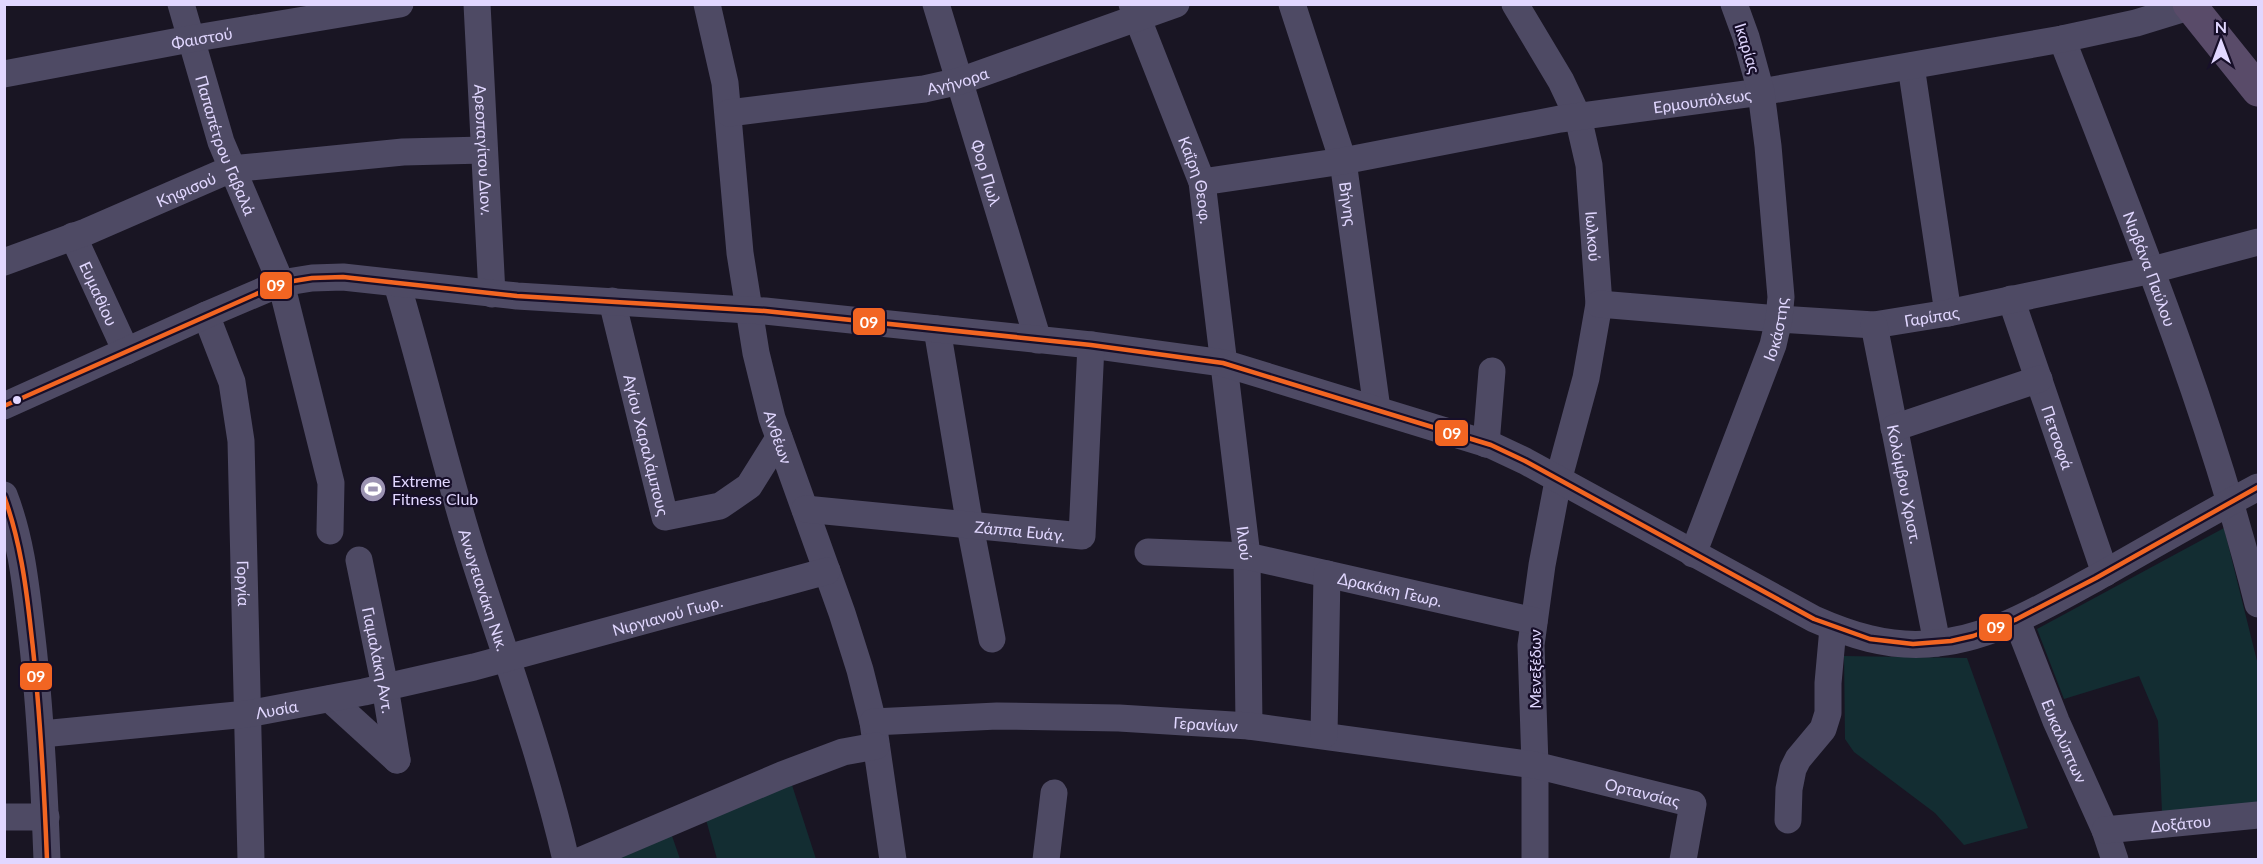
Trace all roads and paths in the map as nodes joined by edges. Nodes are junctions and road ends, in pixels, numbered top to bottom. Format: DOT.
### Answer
graph roads {
  1 [pos="181,4"];
  2 [pos="400,4"];
  3 [pos="477,4"];
  4 [pos="707,4"];
  5 [pos="936,4"];
  6 [pos="1176,4"];
  7 [pos="1292,4"];
  8 [pos="1515,4"];
  9 [pos="1734,4"];
  10 [pos="2193,5"];
  11 [pos="326,11"];
  12 [pos="1135,11"];
  13 [pos="190,39"];
  14 [pos="2062,39"];
  15 [pos="1911,66"];
  16 [pos="4,74"];
  17 [pos="960,81"];
  18 [pos="2259,90"];
  19 [pos="1761,92"];
  20 [pos="729,113"];
  21 [pos="1578,117"];
  22 [pos="484,150"];
  23 [pos="1343,161"];
  24 [pos="231,168"];
  25 [pos="1202,182"];
  26 [pos="73,236"];
  27 [pos="2259,242"];
  28 [pos="4,262"];
  29 [pos="2152,270"];
  30 [pos="281,283"];
  31 [pos="397,284"];
  32 [pos="492,294"];
  33 [pos="2011,300"];
  34 [pos="612,301"];
  35 [pos="1599,304"];
  36 [pos="747,309"];
  37 [pos="1948,313"];
  38 [pos="206,315"];
  39 [pos="1779,319"];
  40 [pos="1874,325"];
  41 [pos="937,329"];
  42 [pos="1038,340"];
  43 [pos="1091,345"];
  44 [pos="126,351"];
  45 [pos="1223,363"];
  46 [pos="1492,372"];
  47 [pos="2038,379"];
  48 [pos="4,406"];
  49 [pos="1377,409"];
  50 [pos="1894,428"];
  51 [pos="778,438"];
  52 [pos="1486,444"];
  53 [pos="1558,481"];
  54 [pos="2259,487"];
  55 [pos="4,495"];
  56 [pos="2230,501"];
  57 [pos="805,509"];
  58 [pos="970,526"];
  59 [pos="330,531"];
  60 [pos="1148,552"];
  61 [pos="1693,554"];
  62 [pos="1247,556"];
  63 [pos="359,560"];
  64 [pos="827,571"];
  65 [pos="2104,573"];
  66 [pos="1327,574"];
  67 [pos="2259,604"];
  68 [pos="1534,621"];
  69 [pos="2018,621"];
  70 [pos="1833,628"];
  71 [pos="992,639"];
  72 [pos="1937,643"];
  73 [pos="507,657"];
  74 [pos="385,687"];
  75 [pos="330,699"];
  76 [pos="246,714"];
  77 [pos="1249,726"];
  78 [pos="42,734"];
  79 [pos="875,734"];
  80 [pos="1324,735"];
  81 [pos="1535,765"];
  82 [pos="1054,793"];
  83 [pos="2259,815"];
  84 [pos="4,817"];
  85 [pos="46,817"];
  86 [pos="1788,820"];
  87 [pos="2105,830"];
  88 [pos="47,860"];
  89 [pos="251,860"];
  90 [pos="566,860"];
  91 [pos="582,860"];
  92 [pos="893,860"];
  93 [pos="1046,860"];
  94 [pos="1535,860"];
  95 [pos="1683,860"];
  96 [pos="2115,860"];
  1 -- 13 [label="street, Παπαπέτρου Γαβαλά"];
  2 -- 11 [label="street, Φαιστού"];
  3 -- 22 [label="street, Αρεοπαγίτου Διον."];
  4 -- 20 [label="street, Ανθέων"];
  5 -- 17 [label="street, Φορ Πωλ"];
  6 -- 12 [label="street, Αγήνορα"];
  7 -- 23 [label="street, Βήνης"];
  8 -- 21 [label="street, Ιωλκού"];
  9 -- 19 [label="street, Ικαρίας"];
  10 -- 14 [label="street, Ερμουπόλεως"];
  10 -- 18 [label="main road"];
  11 -- 13 [label="street, Φαιστού"];
  12 -- 17 [label="street, Αγήνορα"];
  12 -- 25 [label="street, Καΐρη Θεοφ."];
  13 -- 16 [label="street, Φαιστού"];
  13 -- 24 [label="street, Παπαπέτρου Γαβαλά"];
  14 -- 15 [label="street, Ερμουπόλεως"];
  14 -- 29 [label="street, Νιρβάνα Παύλου"];
  15 -- 19 [label="street, Ερμουπόλεως"];
  15 -- 37 [label="street"];
  17 -- 20 [label="street, Αγήνορα"];
  17 -- 42 [label="street, Φορ Πωλ"];
  19 -- 21 [label="street, Ερμουπόλεως"];
  19 -- 39 [label="street, Ιοκάστης"];
  20 -- 36 [label="street, Ανθέων"];
  21 -- 23 [label="street, Ερμουπόλεως"];
  21 -- 35 [label="street, Ιωλκού"];
  22 -- 24 [label="street, Κηφισού"];
  22 -- 32 [label="street, Αρεοπαγίτου Διον."];
  23 -- 25 [label="street, Ερμουπόλεως"];
  23 -- 49 [label="street, Βήνης"];
  24 -- 26 [label="street, Κηφισού"];
  24 -- 30 [label="street, Παπαπέτρου Γαβαλά"];
  25 -- 45 [label="street, Καΐρη Θεοφ."];
  26 -- 28 [label="street, Κηφισού"];
  26 -- 44 [label="street, Ευμαθίου"];
  27 -- 29 [label="street, Γαρίπας"];
  29 -- 33 [label="street, Γαρίπας"];
  29 -- 56 [label="street, Νιρβάνα Παύλου"];
  30 -- 31 [label="street"];
  30 -- 38 [label="street"];
  30 -- 59 [label="street, Παπαπέτρου Γαβαλά"];
  31 -- 32 [label="street"];
  31 -- 73 [label="street, Ανωγειανάκη Νικ."];
  32 -- 34 [label="street"];
  33 -- 37 [label="street, Γαρίπας"];
  33 -- 47 [label="street, Πετσοφά"];
  34 -- 36 [label="street"];
  34 -- 51 [label="street, Αγίου Χαραλάμπους"];
  35 -- 39 [label="street, Γαρίπας"];
  35 -- 53 [label="street, Ιωλκού"];
  36 -- 41 [label="street"];
  36 -- 51 [label="street, Ανθέων"];
  37 -- 40 [label="street, Γαρίπας"];
  38 -- 44 [label="street"];
  38 -- 76 [label="street, Γοργία"];
  39 -- 40 [label="street, Γαρίπας"];
  39 -- 61 [label="street, Ιοκάστης"];
  40 -- 50 [label="street, Κολόμβου Χριστ."];
  41 -- 42 [label="street"];
  41 -- 58 [label="street"];
  42 -- 43 [label="street"];
  43 -- 45 [label="street"];
  43 -- 58 [label="street, Ζάππα Ευάγ."];
  44 -- 48 [label="street"];
  45 -- 49 [label="street"];
  45 -- 62 [label="street, Ιλιού"];
  46 -- 52 [label="street"];
  47 -- 50 [label="street"];
  47 -- 65 [label="street, Πετσοφά"];
  49 -- 52 [label="street"];
  50 -- 72 [label="street, Κολόμβου Χριστ."];
  51 -- 57 [label="street, Ανθέων"];
  52 -- 53 [label="street"];
  53 -- 61 [label="street"];
  53 -- 68 [label="street, Μενεξέδων"];
  54 -- 56 [label="street"];
  55 -- 78 [label="street"];
  56 -- 65 [label="street"];
  56 -- 67 [label="street, Νιρβάνα Παύλου"];
  57 -- 58 [label="street, Ζάππα Ευάγ."];
  57 -- 64 [label="street, Ανθέων"];
  58 -- 71 [label="street"];
  60 -- 62 [label="street, Δρακάκη Γεωρ."];
  61 -- 70 [label="street"];
  62 -- 66 [label="street, Δρακάκη Γεωρ."];
  62 -- 77 [label="street, Ιλιού"];
  63 -- 74 [label="street, Γιαμαλάκη Αντ."];
  64 -- 73 [label="street, Νιργιανού Γιωρ."];
  64 -- 79 [label="street, Ανθέων"];
  65 -- 69 [label="street"];
  66 -- 68 [label="street, Δρακάκη Γεωρ."];
  66 -- 80 [label="street"];
  68 -- 81 [label="street, Μενεξέδων"];
  69 -- 72 [label="street"];
  69 -- 87 [label="street, Ευκαλύπτων"];
  70 -- 72 [label="street"];
  70 -- 86 [label="street"];
  73 -- 74 [label="street, Λυσία"];
  73 -- 90 [label="street, Ανωγειανάκη Νικ."];
  74 -- 75 [label="street, Λυσία"];
  74 -- 75 [label="street, Γιαμαλάκη Αντ."];
  75 -- 76 [label="street, Λυσία"];
  76 -- 78 [label="street, Λυσία"];
  76 -- 89 [label="street, Γοργία"];
  77 -- 79 [label="street, Γερανίων"];
  77 -- 80 [label="street, Γερανίων"];
  78 -- 85 [label="street"];
  79 -- 91 [label="street, Γερανίων"];
  79 -- 92 [label="street, Ανθέων"];
  80 -- 81 [label="street, Γερανίων"];
  81 -- 94 [label="street, Μενεξέδων"];
  81 -- 95 [label="street, Ορτανσίας"];
  82 -- 93 [label="street"];
  83 -- 87 [label="street, Δοξάτου"];
  84 -- 85 [label="street"];
  85 -- 88 [label="street"];
  87 -- 96 [label="street, Ευκαλύπτων"];
}
